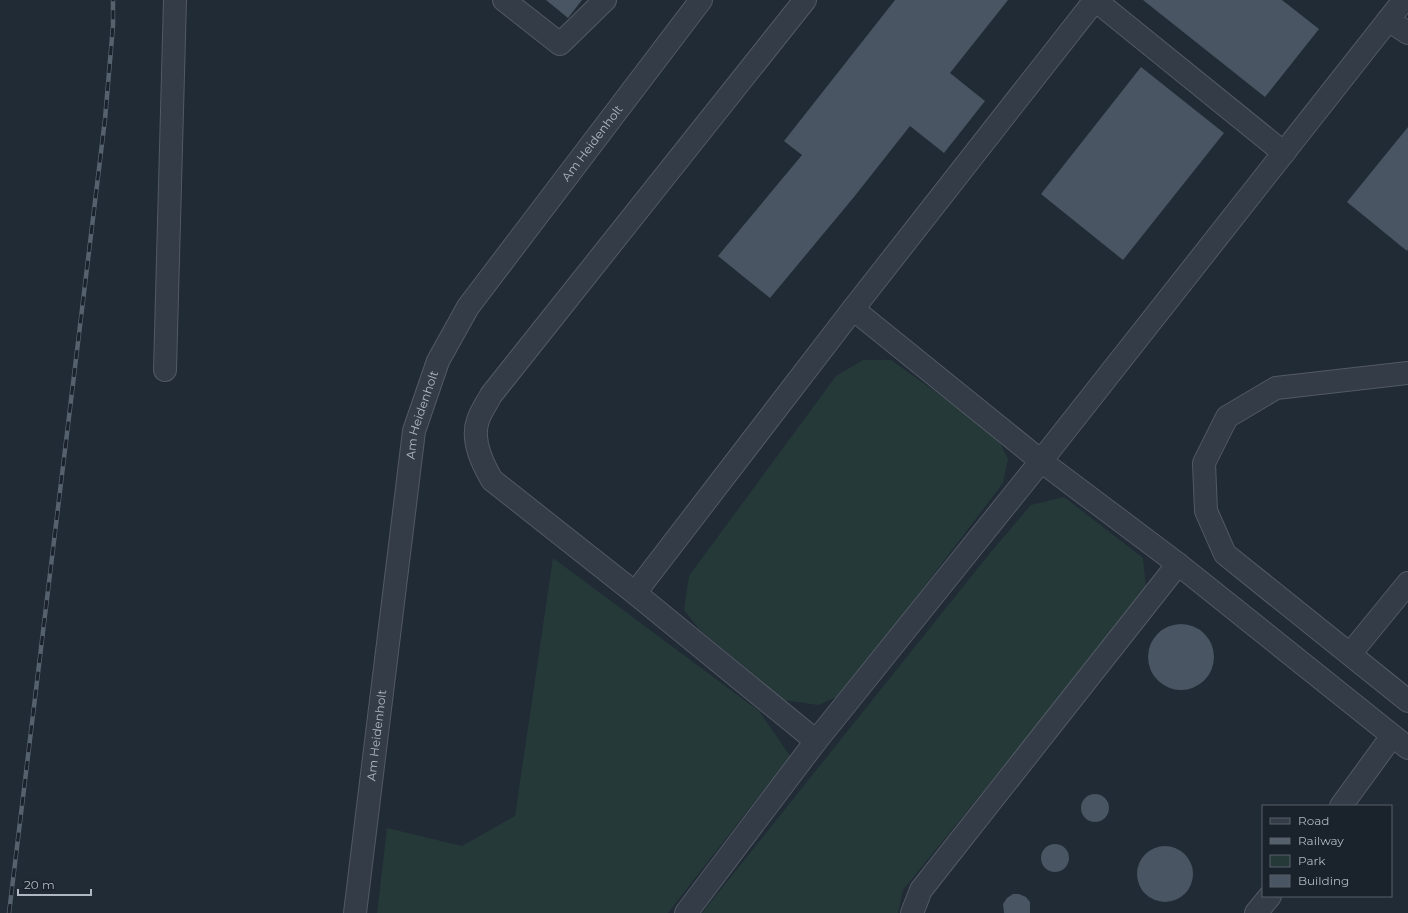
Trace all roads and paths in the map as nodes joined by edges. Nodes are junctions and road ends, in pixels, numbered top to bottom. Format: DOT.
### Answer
graph roads {
  1 [pos="175,0"];
  2 [pos="504,0"];
  3 [pos="605,0"];
  4 [pos="701,0"];
  5 [pos="805,0"];
  6 [pos="1095,0"];
  7 [pos="1404,0"];
  8 [pos="1388,20"];
  9 [pos="1408,33"];
  10 [pos="1284,154"];
  11 [pos="853,309"];
  12 [pos="165,370"];
  13 [pos="1408,373"];
  14 [pos="1041,461"];
  15 [pos="1178,564"];
  16 [pos="1408,583"];
  17 [pos="635,593"];
  18 [pos="1350,654"];
  19 [pos="1408,701"];
  20 [pos="816,741"];
  21 [pos="1400,742"];
  22 [pos="1342,805"];
  23 [pos="1269,897"];
  24 [pos="355,913"];
  25 [pos="686,913"];
  26 [pos="912,913"];
  27 [pos="1256,913"];
  1 -- 12 [label="street"];
  2 -- 3 [label="street"];
  4 -- 24 [label="street, Am Heidenholt"];
  5 -- 17 [label="street"];
  6 -- 10 [label="street"];
  6 -- 11 [label="street"];
  7 -- 8 [label="street"];
  8 -- 9 [label="street"];
  8 -- 10 [label="street"];
  10 -- 14 [label="street"];
  11 -- 14 [label="street"];
  11 -- 17 [label="street"];
  13 -- 18 [label="street"];
  14 -- 15 [label="street"];
  14 -- 20 [label="street"];
  15 -- 21 [label="street"];
  15 -- 26 [label="street"];
  16 -- 18 [label="street"];
  17 -- 20 [label="street"];
  18 -- 19 [label="street"];
  20 -- 25 [label="street"];
  21 -- 22 [label="street"];
  23 -- 27 [label="street"];
}
